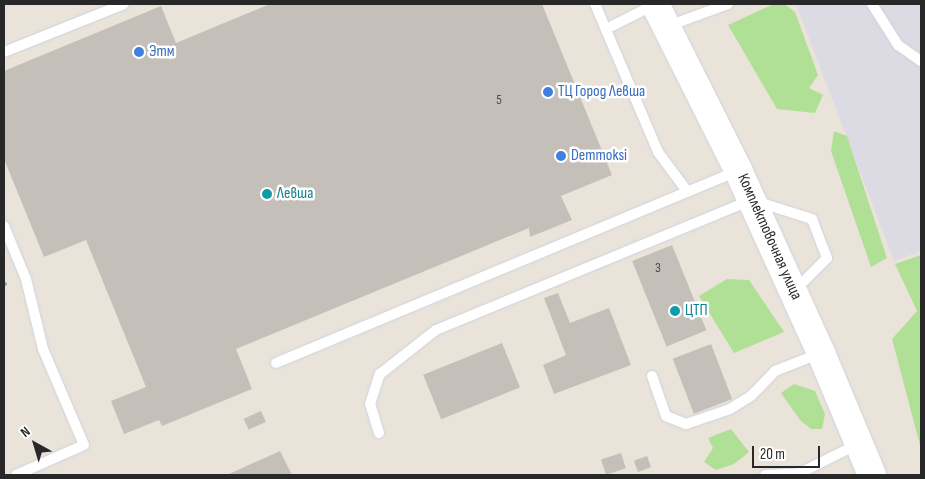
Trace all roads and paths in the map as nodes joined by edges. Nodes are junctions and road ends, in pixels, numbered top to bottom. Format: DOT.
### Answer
graph roads {
  1 [pos="124,4"];
  2 [pos="595,4"];
  3 [pos="728,4"];
  4 [pos="876,5"];
  5 [pos="659,12"];
  6 [pos="606,29"];
  7 [pos="4,52"];
  8 [pos="921,61"];
  9 [pos="738,170"];
  10 [pos="687,192"];
  11 [pos="752,200"];
  12 [pos="4,226"];
  13 [pos="793,291"];
  14 [pos="822,353"];
  15 [pos="276,363"];
  16 [pos="652,376"];
  17 [pos="379,433"];
  18 [pos="859,444"];
  19 [pos="16,475"];
  20 [pos="765,475"];
  21 [pos="872,475"];
  1 -- 7 [label="lane"];
  2 -- 6 [label="lane"];
  3 -- 5 [label="lane"];
  4 -- 8 [label="lane"];
  5 -- 6 [label="lane"];
  5 -- 9 [label="street, Комплектовочная улица"];
  6 -- 10 [label="lane"];
  9 -- 10 [label="lane"];
  9 -- 11 [label="street, Комплектовочная улица"];
  10 -- 15 [label="lane"];
  11 -- 13 [label="street, Комплектовочная улица"];
  11 -- 13 [label="lane"];
  11 -- 17 [label="lane"];
  12 -- 19 [label="lane"];
  13 -- 14 [label="street, Комплектовочная улица"];
  14 -- 16 [label="lane"];
  14 -- 18 [label="street, Комплектовочная улица"];
  18 -- 20 [label="lane"];
  18 -- 21 [label="street, Комплектовочная улица"];
}
